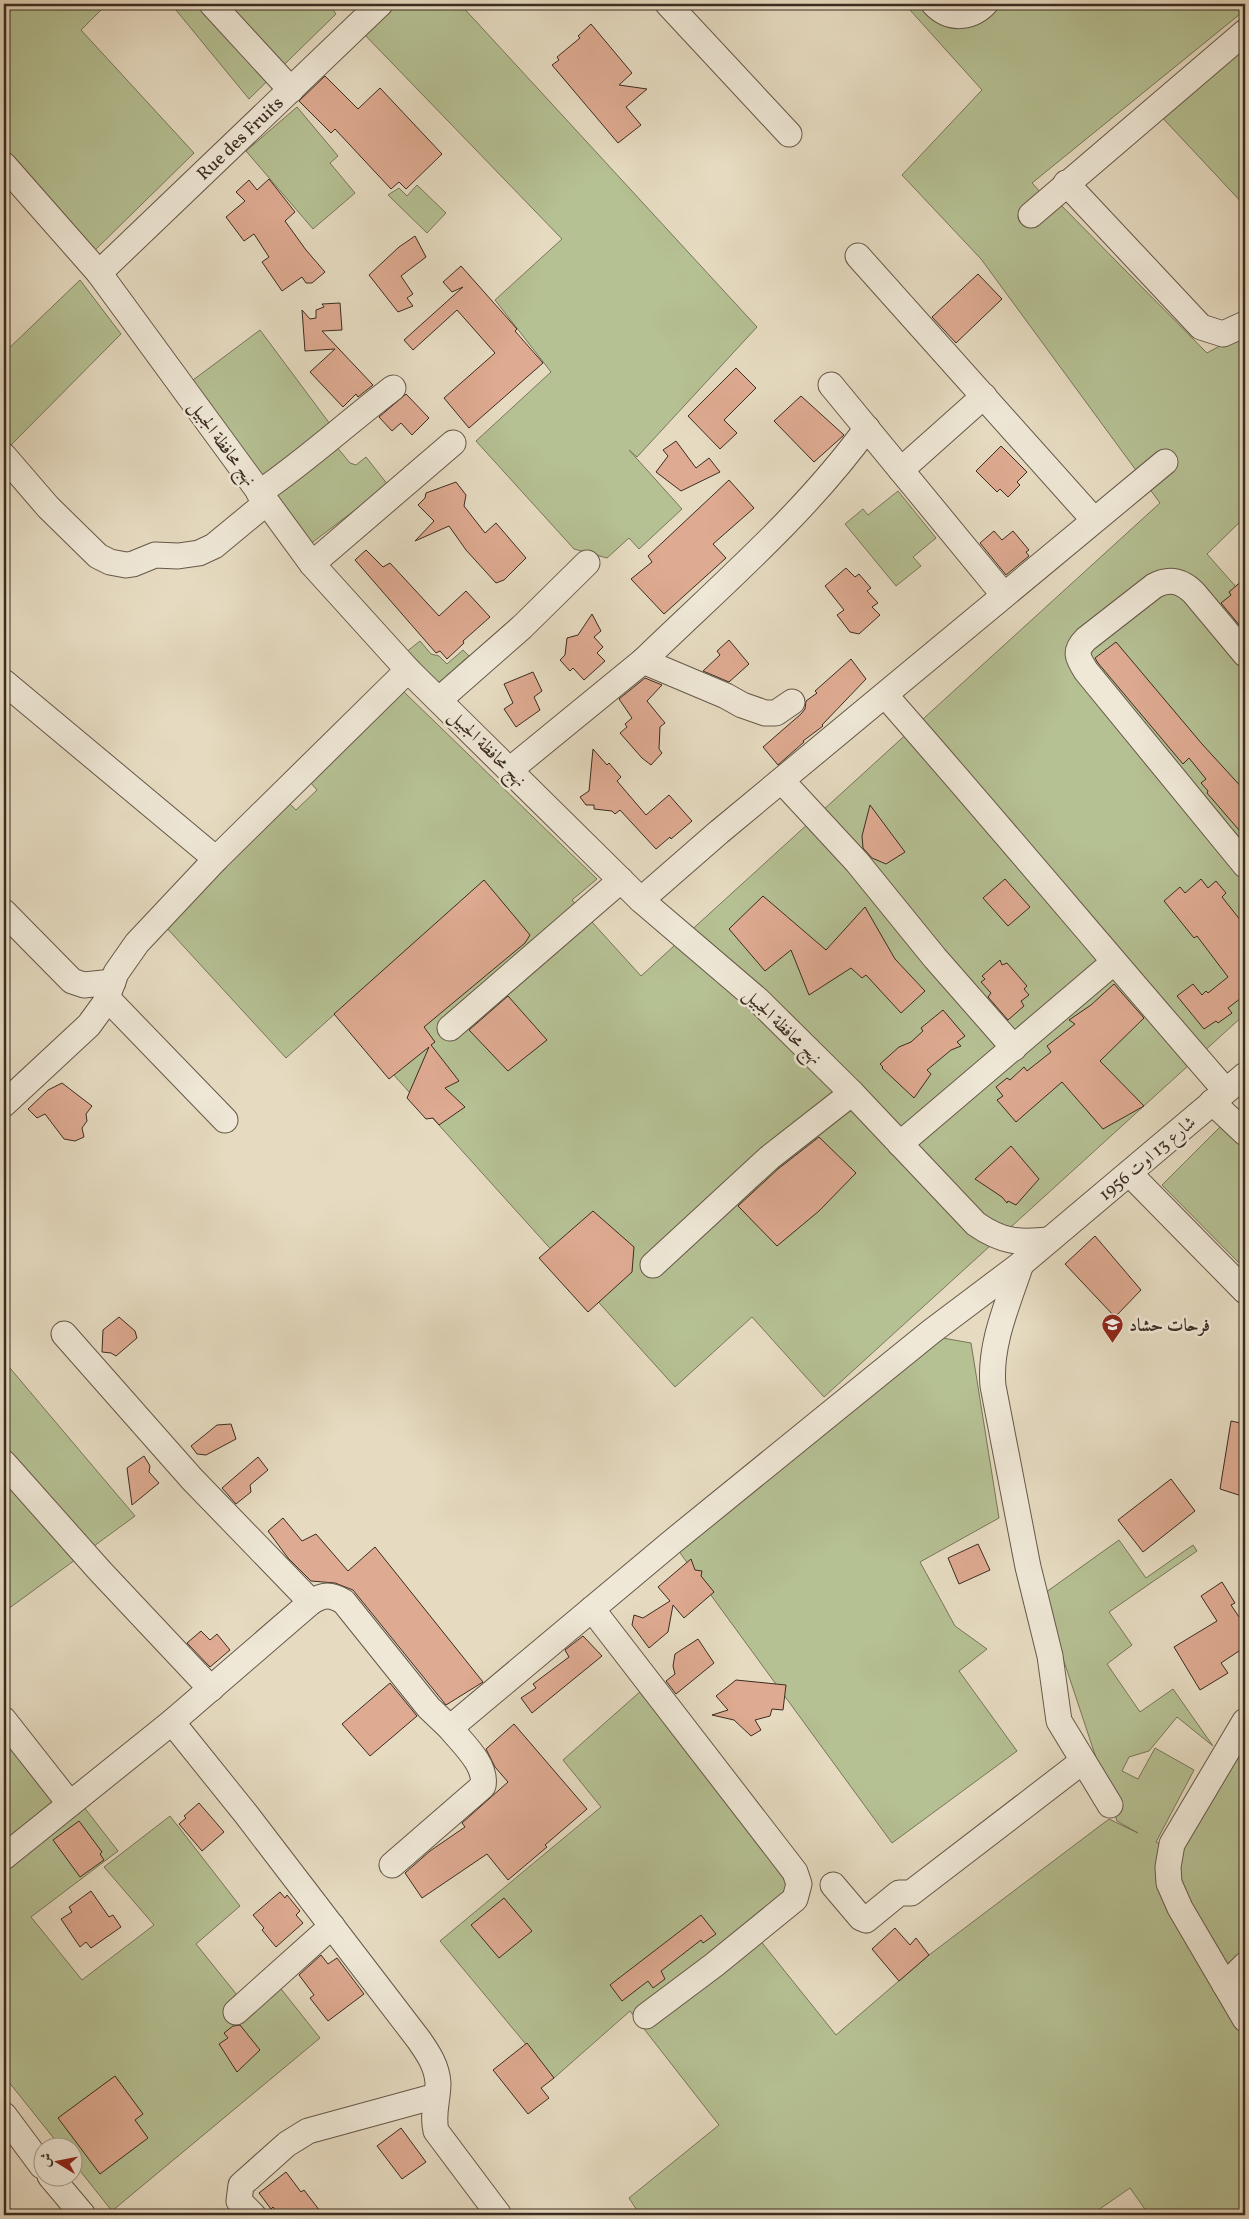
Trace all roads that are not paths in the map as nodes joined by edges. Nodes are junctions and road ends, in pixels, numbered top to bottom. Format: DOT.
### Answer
graph roads {
  1 [pos="212,4"];
  2 [pos="380,4"];
  3 [pos="668,4"];
  4 [pos="934,4"];
  5 [pos="985,4"];
  6 [pos="1245,32"];
  7 [pos="291,90"];
  8 [pos="789,134"];
  9 [pos="4,165"];
  10 [pos="1066,183"];
  11 [pos="1031,215"];
  12 [pos="858,256"];
  13 [pos="99,273"];
  14 [pos="1245,324"];
  15 [pos="831,384"];
  16 [pos="393,388"];
  17 [pos="984,396"];
  18 [pos="867,428"];
  19 [pos="453,443"];
  20 [pos="4,456"];
  21 [pos="1165,462"];
  22 [pos="901,470"];
  23 [pos="263,498"];
  24 [pos="1094,520"];
  25 [pos="587,563"];
  26 [pos="312,564"];
  27 [pos="1003,594"];
  28 [pos="1245,654"];
  29 [pos="643,661"];
  30 [pos="408,670"];
  31 [pos="4,682"];
  32 [pos="885,695"];
  33 [pos="440,699"];
  34 [pos="792,702"];
  35 [pos="511,769"];
  36 [pos="782,781"];
  37 [pos="216,859"];
  38 [pos="1245,864"];
  39 [pos="621,880"];
  40 [pos="641,900"];
  41 [pos="4,912"];
  42 [pos="1114,962"];
  43 [pos="110,990"];
  44 [pos="450,1028"];
  45 [pos="1014,1048"];
  46 [pos="1245,1075"];
  47 [pos="852,1093"];
  48 [pos="1219,1096"];
  49 [pos="4,1104"];
  50 [pos="225,1120"];
  51 [pos="1245,1133"];
  52 [pos="900,1144"];
  53 [pos="1130,1174"];
  54 [pos="1049,1240"];
  55 [pos="1020,1264"];
  56 [pos="653,1265"];
  57 [pos="1245,1291"];
  58 [pos="64,1334"];
  59 [pos="4,1463"];
  60 [pos="311,1602"];
  61 [pos="592,1610"];
  62 [pos="211,1688"];
  63 [pos="4,1720"];
  64 [pos="1245,1721"];
  65 [pos="172,1722"];
  66 [pos="450,1728"];
  67 [pos="1083,1761"];
  68 [pos="70,1804"];
  69 [pos="1110,1805"];
  70 [pos="4,1857"];
  71 [pos="392,1865"];
  72 [pos="834,1885"];
  73 [pos="332,1926"];
  74 [pos="1245,1965"];
  75 [pos="1225,1985"];
  76 [pos="236,2012"];
  77 [pos="646,2016"];
  78 [pos="1245,2019"];
  79 [pos="436,2096"];
  80 [pos="4,2115"];
  81 [pos="32,2153"];
  82 [pos="58,2186"];
  83 [pos="83,2215"];
  84 [pos="253,2215"];
  85 [pos="499,2215"];
  1 -- 7 [label="street"];
  2 -- 7 [label="street, Rue des Fruits"];
  3 -- 8 [label="street"];
  4 -- 5 [label="street"];
  6 -- 10 [label="street"];
  7 -- 13 [label="street, Rue des Fruits"];
  9 -- 13 [label="street, نهج محافظة الجبيل"];
  10 -- 11 [label="street"];
  10 -- 14 [label="street"];
  12 -- 17 [label="street"];
  13 -- 23 [label="street, نهج محافظة الجبيل"];
  15 -- 18 [label="street"];
  16 -- 23 [label="street"];
  17 -- 22 [label="street"];
  17 -- 24 [label="street"];
  18 -- 22 [label="street"];
  18 -- 29 [label="street"];
  19 -- 26 [label="street"];
  20 -- 23 [label="street"];
  21 -- 24 [label="street"];
  22 -- 27 [label="street"];
  23 -- 26 [label="street, نهج محافظة الجبيل"];
  24 -- 27 [label="street"];
  25 -- 33 [label="street"];
  26 -- 30 [label="street, نهج محافظة الجبيل"];
  27 -- 32 [label="street"];
  28 -- 38 [label="street"];
  29 -- 34 [label="street"];
  29 -- 35 [label="street"];
  30 -- 33 [label="street, نهج محافظة الجبيل"];
  30 -- 37 [label="street"];
  31 -- 37 [label="street"];
  32 -- 36 [label="street"];
  32 -- 42 [label="street"];
  33 -- 35 [label="street, نهج محافظة الجبيل"];
  35 -- 39 [label="street, نهج محافظة الجبيل"];
  36 -- 40 [label="street"];
  36 -- 45 [label="street"];
  37 -- 43 [label="street"];
  39 -- 40 [label="street, نهج محافظة الجبيل"];
  39 -- 44 [label="street"];
  40 -- 47 [label="street, نهج محافظة الجبيل"];
  41 -- 43 [label="street"];
  42 -- 45 [label="street"];
  42 -- 48 [label="street"];
  43 -- 49 [label="street"];
  43 -- 50 [label="street"];
  45 -- 52 [label="street"];
  46 -- 48 [label="street, شارع 13 اوت 1956"];
  47 -- 52 [label="street, نهج محافظة الجبيل"];
  47 -- 56 [label="street"];
  48 -- 51 [label="street"];
  48 -- 53 [label="street, شارع 13 اوت 1956"];
  52 -- 54 [label="street, نهج محافظة الجبيل"];
  53 -- 54 [label="street, شارع 13 اوت 1956"];
  53 -- 57 [label="street"];
  54 -- 55 [label="street, شارع 13 اوت 1956"];
  55 -- 61 [label="street, شارع 13 اوت 1956"];
  55 -- 67 [label="street"];
  58 -- 60 [label="street"];
  59 -- 62 [label="street"];
  60 -- 62 [label="street"];
  60 -- 66 [label="street"];
  61 -- 66 [label="street, شارع 13 اوت 1956"];
  61 -- 77 [label="street"];
  62 -- 65 [label="street"];
  63 -- 68 [label="street"];
  64 -- 75 [label="street"];
  65 -- 68 [label="street"];
  65 -- 73 [label="street"];
  66 -- 71 [label="street"];
  67 -- 69 [label="street"];
  67 -- 72 [label="street"];
  68 -- 70 [label="street"];
  73 -- 76 [label="street"];
  73 -- 79 [label="street"];
  74 -- 75 [label="street"];
  75 -- 78 [label="street"];
  79 -- 84 [label="street"];
  79 -- 85 [label="street"];
  80 -- 81 [label="street"];
  82 -- 83 [label="street"];
}
